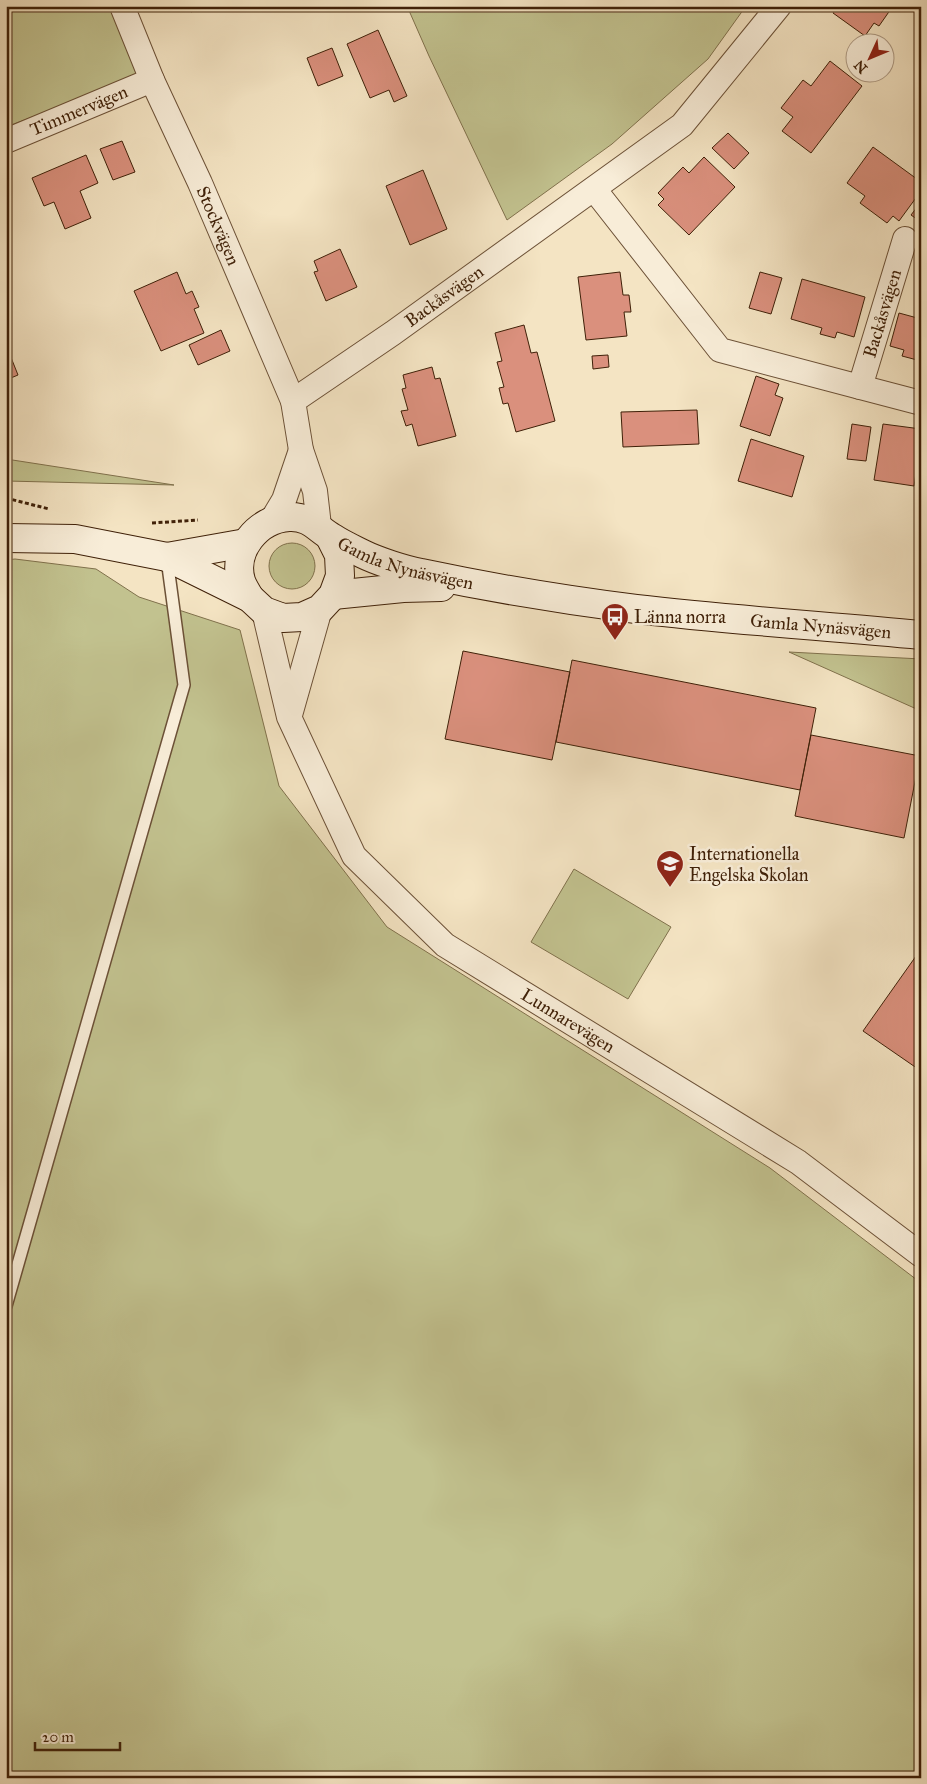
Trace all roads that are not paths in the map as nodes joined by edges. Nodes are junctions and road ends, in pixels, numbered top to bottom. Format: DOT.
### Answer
graph roads {
  1 [pos="122,6"];
  2 [pos="779,6"];
  3 [pos="152,80"];
  4 [pos="6,141"];
  5 [pos="594,189"];
  6 [pos="905,239"];
  7 [pos="860,387"];
  8 [pos="293,401"];
  9 [pos="921,403"];
  10 [pos="301,450"];
  11 [pos="272,520"];
  12 [pos="325,531"];
  13 [pos="6,538"];
  14 [pos="246,543"];
  15 [pos="167,557"];
  16 [pos="483,586"];
  17 [pos="326,602"];
  18 [pos="257,605"];
  19 [pos="921,635"];
  20 [pos="289,717"];
  21 [pos="921,1255"];
  22 [pos="6,1306"];
  1 -- 3 [label="street, Stockvägen"];
  2 -- 5 [label="street, Backåsvägen"];
  3 -- 4 [label="street, Timmervägen"];
  3 -- 8 [label="street, Stockvägen"];
  5 -- 7 [label="street"];
  5 -- 8 [label="street, Backåsvägen"];
  6 -- 7 [label="street, Backåsvägen"];
  7 -- 9 [label="street"];
  8 -- 10 [label="street, Stockvägen"];
  10 -- 11 [label="street, Stockvägen"];
  10 -- 12 [label="street, Stockvägen"];
  11 -- 12 [label="street, Gamla Nynäsvägen"];
  11 -- 14 [label="street"];
  12 -- 16 [label="street, Gamla Nynäsvägen"];
  12 -- 17 [label="street, Gamla Nynäsvägen"];
  13 -- 15 [label="street, Gamla Nynäsvägen"];
  14 -- 15 [label="street, Gamla Nynäsvägen"];
  14 -- 18 [label="street"];
  15 -- 18 [label="street, Gamla Nynäsvägen"];
  15 -- 22 [label="lane"];
  16 -- 17 [label="street, Gamla Nynäsvägen"];
  16 -- 19 [label="street, Gamla Nynäsvägen"];
  17 -- 18 [label="street, Gamla Nynäsvägen"];
  17 -- 20 [label="street"];
  18 -- 20 [label="street, Lunnarevägen"];
  20 -- 21 [label="street, Lunnarevägen"];
}
